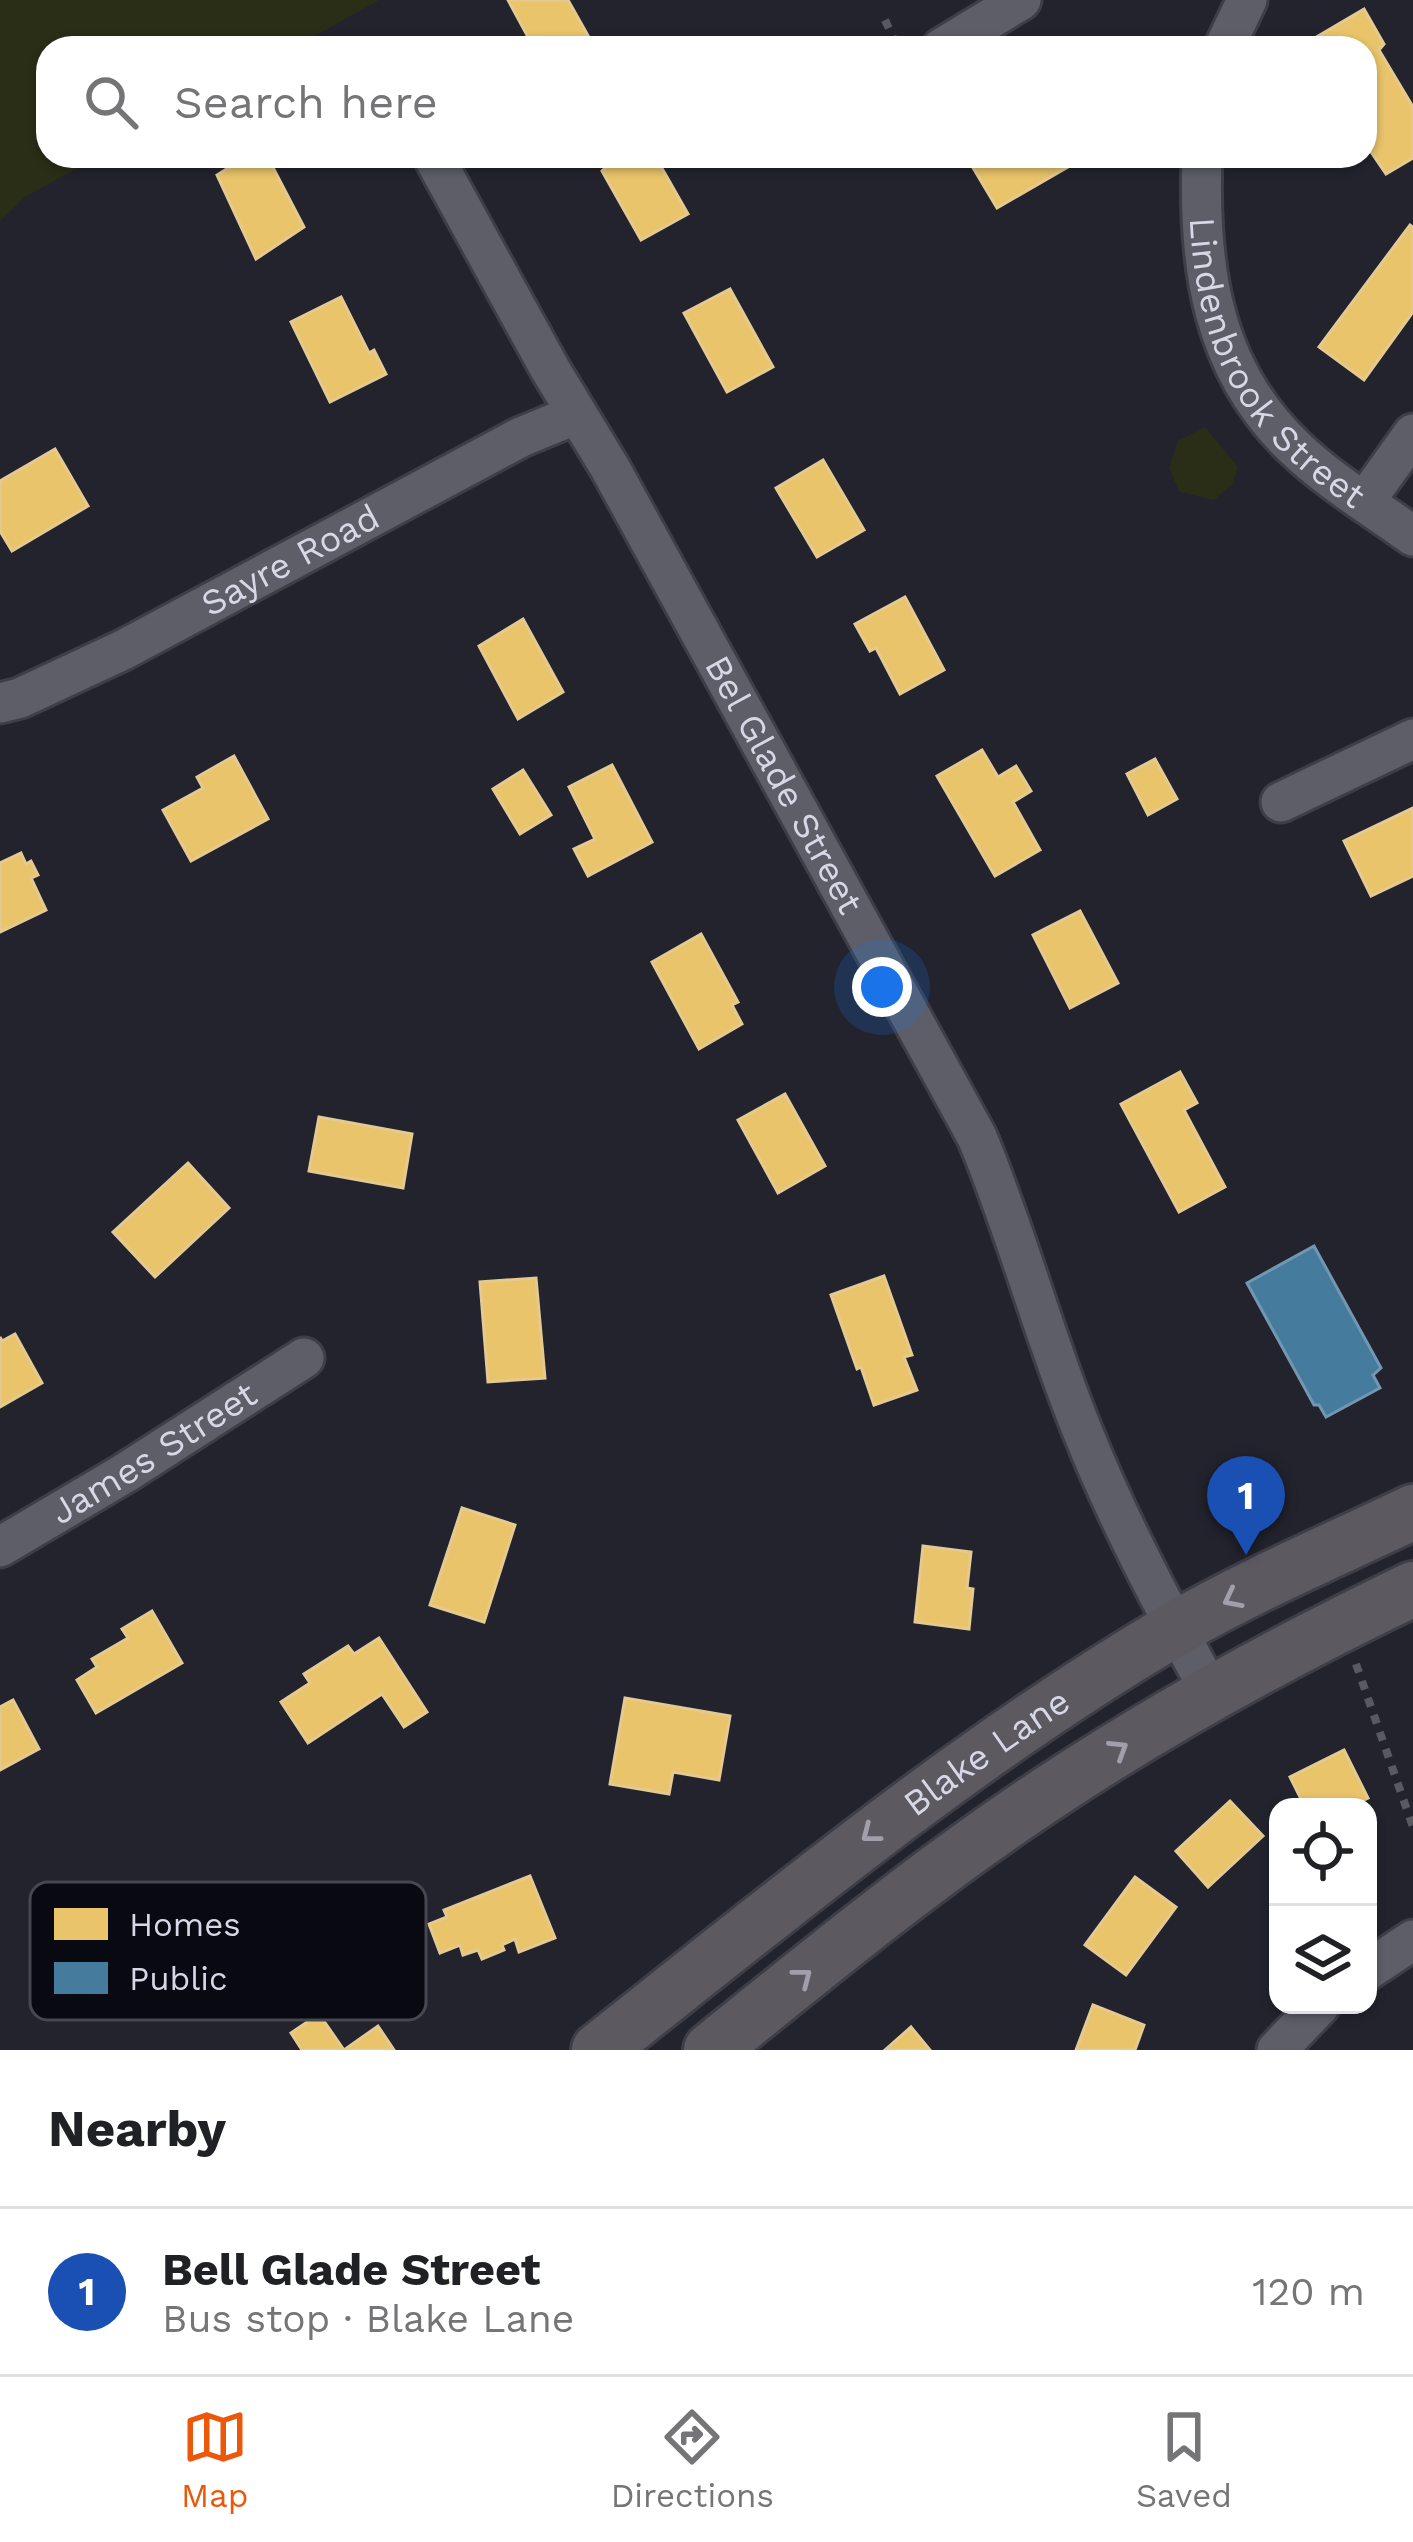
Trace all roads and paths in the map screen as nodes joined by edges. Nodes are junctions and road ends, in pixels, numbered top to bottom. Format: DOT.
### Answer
graph roads {
  1 [pos="1021,0"];
  2 [pos="1247,0"];
  3 [pos="885,20"];
  4 [pos="892,36"];
  5 [pos="962,36"];
  6 [pos="1230,36"];
  7 [pos="441,168"];
  8 [pos="1202,168"];
  9 [pos="577,414"];
  10 [pos="1413,434"];
  11 [pos="1365,501"];
  12 [pos="1413,536"];
  13 [pos="0,703"];
  14 [pos="1413,739"];
  15 [pos="1281,802"];
  16 [pos="304,1358"];
  17 [pos="1413,1511"];
  18 [pos="0,1547"];
  19 [pos="1413,1589"];
  20 [pos="1176,1628"];
  21 [pos="1360,1677"];
  22 [pos="1211,1694"];
  23 [pos="1413,1827"];
  24 [pos="1413,1940"];
  25 [pos="1377,1964"];
  26 [pos="1311,2014"];
  27 [pos="599,2050"];
  28 [pos="711,2050"];
  29 [pos="1277,2050"];
  1 -- 5 [label="street"];
  2 -- 6 [label="street"];
  3 -- 4 [label="path"];
  7 -- 9 [label="street, Bel Glade Street"];
  8 -- 11 [label="street, Lindenbrook Street"];
  9 -- 13 [label="street, Sayre Road"];
  9 -- 20 [label="street, Bel Glade Street"];
  10 -- 11 [label="street"];
  11 -- 12 [label="street, Lindenbrook Street"];
  14 -- 15 [label="street"];
  16 -- 18 [label="street, James Street"];
  17 -- 20 [label="main road, Blake Lane, one-way"];
  19 -- 22 [label="main road, Blake Lane"];
  20 -- 22 [label="street, Bel Glade Street"];
  20 -- 27 [label="main road, Blake Lane, one-way"];
  21 -- 23 [label="path"];
  28 -- 22 [label="main road, Blake Lane, one-way"];
  24 -- 25 [label="street"];
  26 -- 29 [label="street"];
}
